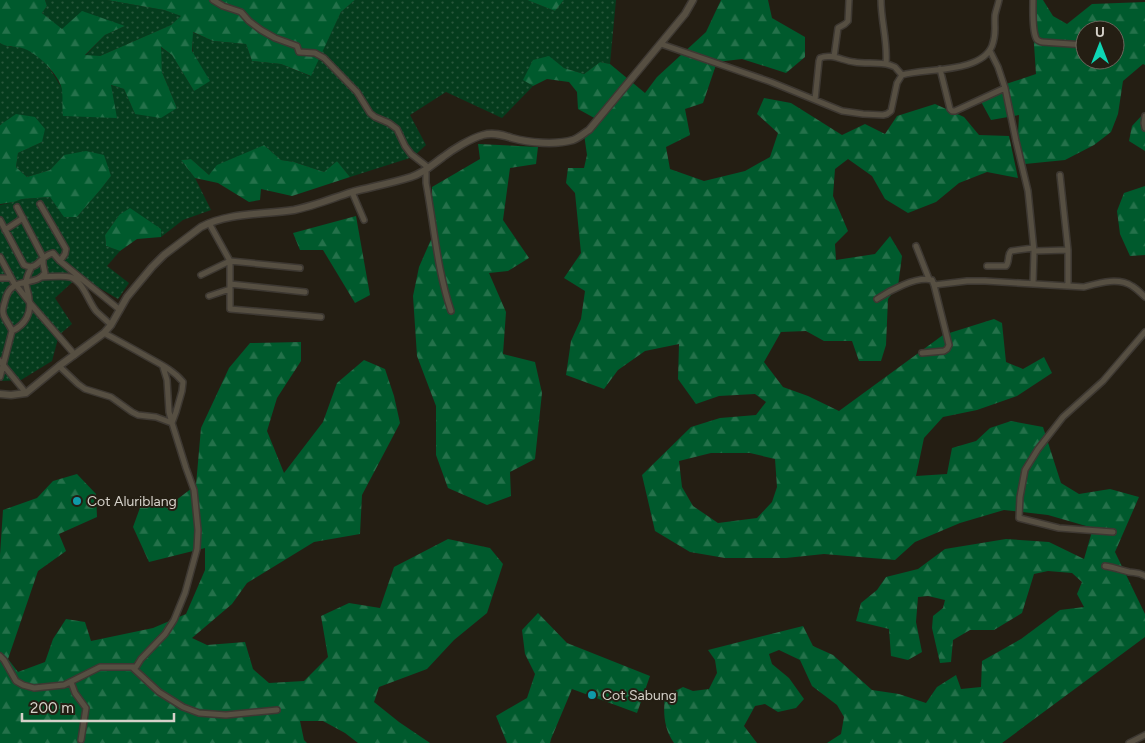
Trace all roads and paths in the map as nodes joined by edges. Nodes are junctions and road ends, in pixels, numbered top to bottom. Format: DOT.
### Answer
graph roads {
  1 [pos="213,0"];
  2 [pos="693,0"];
  3 [pos="849,0"];
  4 [pos="881,0"];
  5 [pos="999,0"];
  6 [pos="1033,0"];
  7 [pos="661,44"];
  8 [pos="1075,44"];
  9 [pos="990,51"];
  10 [pos="834,57"];
  11 [pos="886,64"];
  12 [pos="940,69"];
  13 [pos="902,75"];
  14 [pos="1004,88"];
  15 [pos="815,100"];
  16 [pos="1145,116"];
  17 [pos="1145,128"];
  18 [pos="427,169"];
  19 [pos="1060,175"];
  20 [pos="352,192"];
  21 [pos="40,204"];
  22 [pos="17,207"];
  23 [pos="23,218"];
  24 [pos="0,220"];
  25 [pos="364,220"];
  26 [pos="209,223"];
  27 [pos="5,230"];
  28 [pos="916,246"];
  29 [pos="1034,250"];
  30 [pos="1068,250"];
  31 [pos="43,257"];
  32 [pos="0,258"];
  33 [pos="60,261"];
  34 [pos="230,261"];
  35 [pos="987,266"];
  36 [pos="31,268"];
  37 [pos="300,268"];
  38 [pos="201,275"];
  39 [pos="42,277"];
  40 [pos="0,278"];
  41 [pos="11,278"];
  42 [pos="929,279"];
  43 [pos="26,282"];
  44 [pos="1033,284"];
  45 [pos="16,285"];
  46 [pos="934,285"];
  47 [pos="230,286"];
  48 [pos="1068,286"];
  49 [pos="305,292"];
  50 [pos="208,296"];
  51 [pos="1145,297"];
  52 [pos="877,299"];
  53 [pos="30,303"];
  54 [pos="120,310"];
  55 [pos="451,311"];
  56 [pos="321,316"];
  57 [pos="111,325"];
  58 [pos="12,331"];
  59 [pos="1145,332"];
  60 [pos="104,333"];
  61 [pos="922,353"];
  62 [pos="75,355"];
  63 [pos="1,363"];
  64 [pos="59,366"];
  65 [pos="163,366"];
  66 [pos="0,377"];
  67 [pos="26,392"];
  68 [pos="0,394"];
  69 [pos="172,423"];
  70 [pos="1113,532"];
  71 [pos="1105,566"];
  72 [pos="1145,576"];
  73 [pos="0,656"];
  74 [pos="133,668"];
  75 [pos="70,682"];
  76 [pos="277,710"];
  77 [pos="1145,735"];
  78 [pos="81,740"];
  79 [pos="1129,743"];
  1 -- 18 [label="street"];
  2 -- 7 [label="street"];
  3 -- 10 [label="street"];
  4 -- 11 [label="street"];
  5 -- 9 [label="street"];
  6 -- 8 [label="street"];
  7 -- 15 [label="street"];
  7 -- 18 [label="street"];
  9 -- 12 [label="street"];
  9 -- 14 [label="street"];
  10 -- 11 [label="street"];
  10 -- 15 [label="street"];
  11 -- 13 [label="street"];
  12 -- 13 [label="street"];
  12 -- 14 [label="street"];
  13 -- 15 [label="street"];
  14 -- 29 [label="street"];
  16 -- 17 [label="street"];
  18 -- 20 [label="street"];
  18 -- 55 [label="street"];
  19 -- 30 [label="street"];
  20 -- 25 [label="street"];
  20 -- 26 [label="street"];
  21 -- 33 [label="street"];
  22 -- 23 [label="street"];
  23 -- 27 [label="street"];
  23 -- 31 [label="street"];
  24 -- 27 [label="street"];
  26 -- 34 [label="street"];
  26 -- 54 [label="street"];
  27 -- 36 [label="street"];
  28 -- 42 [label="street"];
  29 -- 30 [label="street"];
  29 -- 35 [label="street"];
  29 -- 44 [label="street"];
  30 -- 48 [label="street"];
  31 -- 33 [label="street"];
  31 -- 36 [label="street"];
  31 -- 39 [label="street"];
  32 -- 41 [label="street"];
  33 -- 54 [label="street"];
  34 -- 37 [label="street"];
  34 -- 38 [label="street"];
  34 -- 47 [label="street"];
  36 -- 43 [label="street"];
  39 -- 43 [label="street"];
  39 -- 57 [label="street"];
  40 -- 41 [label="street"];
  41 -- 45 [label="street"];
  42 -- 46 [label="street"];
  42 -- 52 [label="street"];
  43 -- 45 [label="street"];
  43 -- 53 [label="street"];
  44 -- 46 [label="street"];
  44 -- 48 [label="street"];
  45 -- 53 [label="street"];
  45 -- 58 [label="street"];
  46 -- 61 [label="street"];
  47 -- 49 [label="street"];
  47 -- 50 [label="street"];
  47 -- 56 [label="street"];
  48 -- 51 [label="street"];
  53 -- 58 [label="street"];
  53 -- 62 [label="street"];
  54 -- 57 [label="street"];
  57 -- 60 [label="street"];
  58 -- 63 [label="street"];
  59 -- 70 [label="street"];
  60 -- 62 [label="street"];
  60 -- 65 [label="street"];
  62 -- 64 [label="street"];
  63 -- 66 [label="street"];
  63 -- 67 [label="street"];
  64 -- 67 [label="street"];
  64 -- 69 [label="street"];
  65 -- 69 [label="street"];
  65 -- 69 [label="street"];
  67 -- 68 [label="street"];
  69 -- 74 [label="street"];
  71 -- 72 [label="street"];
  73 -- 75 [label="street"];
  74 -- 75 [label="street"];
  74 -- 76 [label="street"];
  75 -- 78 [label="street"];
  77 -- 79 [label="street"];
}
